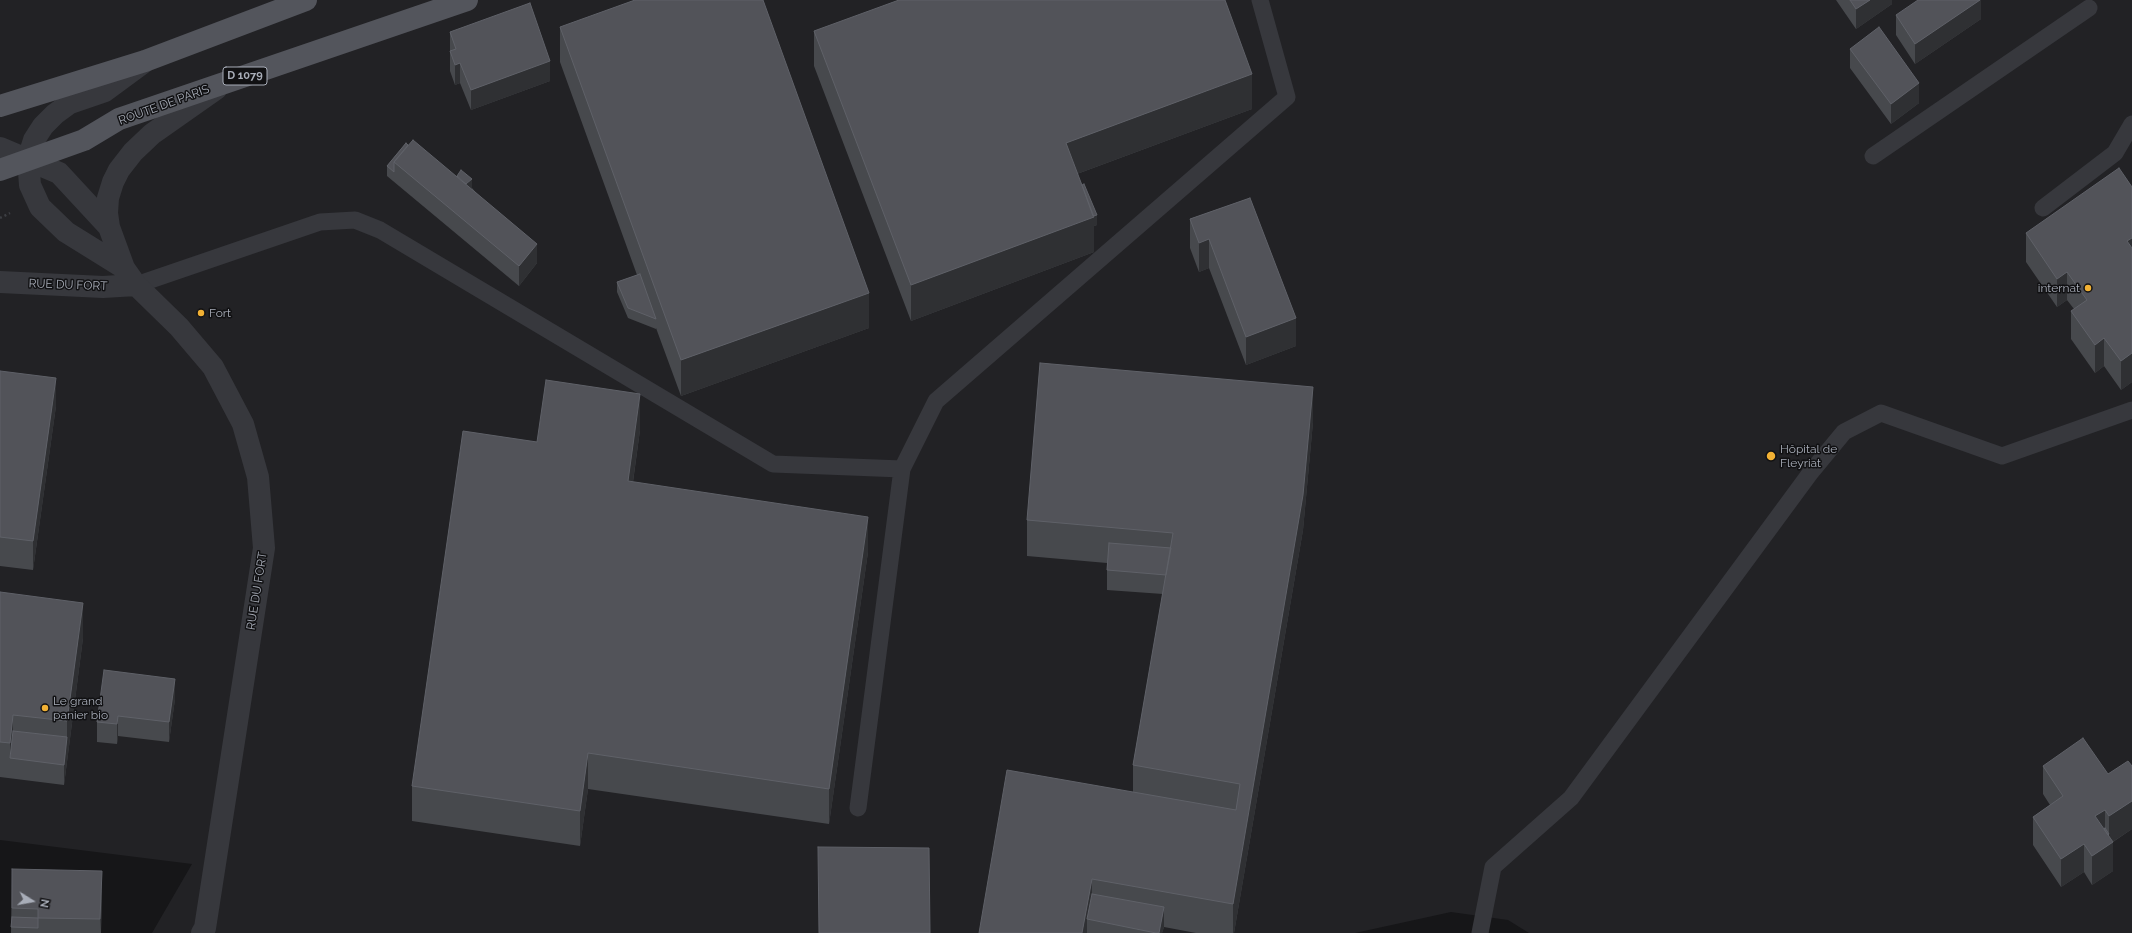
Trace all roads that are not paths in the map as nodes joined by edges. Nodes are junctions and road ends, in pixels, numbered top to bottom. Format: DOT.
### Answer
graph roads {
  1 [pos="306,0"];
  2 [pos="437,0"];
  3 [pos="467,0"];
  4 [pos="1260,0"];
  5 [pos="2089,8"];
  6 [pos="410,20"];
  7 [pos="145,61"];
  8 [pos="222,84"];
  9 [pos="0,106"];
  10 [pos="2132,124"];
  11 [pos="0,148"];
  12 [pos="1873,156"];
  13 [pos="28,159"];
  14 [pos="0,170"];
  15 [pos="2043,208"];
  16 [pos="109,226"];
  17 [pos="124,268"];
  18 [pos="0,282"];
  19 [pos="136,285"];
  20 [pos="2132,410"];
  21 [pos="902,469"];
  22 [pos="858,808"];
  23 [pos="202,933"];
  24 [pos="1480,933"];
  1 -- 7 [label="main road"];
  2 -- 6 [label="street"];
  3 -- 6 [label="main road, ROUTE DE PARIS / D 1079"];
  4 -- 21 [label="lane"];
  5 -- 12 [label="lane"];
  6 -- 8 [label="main road, ROUTE DE PARIS / D 1079"];
  7 -- 9 [label="main road"];
  7 -- 13 [label="street, RUE DU FORT"];
  8 -- 13 [label="main road, ROUTE DE PARIS / D 1079"];
  8 -- 16 [label="street, RUE DU FORT"];
  10 -- 15 [label="lane"];
  11 -- 13 [label="street, RUE DU FORT"];
  13 -- 14 [label="main road, ROUTE DE PARIS / D 1079"];
  13 -- 16 [label="street, RUE DU FORT"];
  13 -- 17 [label="street, RUE DU FORT"];
  16 -- 17 [label="street, RUE DU FORT"];
  17 -- 19 [label="street, RUE DU FORT"];
  18 -- 19 [label="street, RUE DU FORT"];
  19 -- 21 [label="lane"];
  19 -- 23 [label="street, RUE DU FORT"];
  20 -- 24 [label="lane"];
  21 -- 22 [label="lane"];
}
